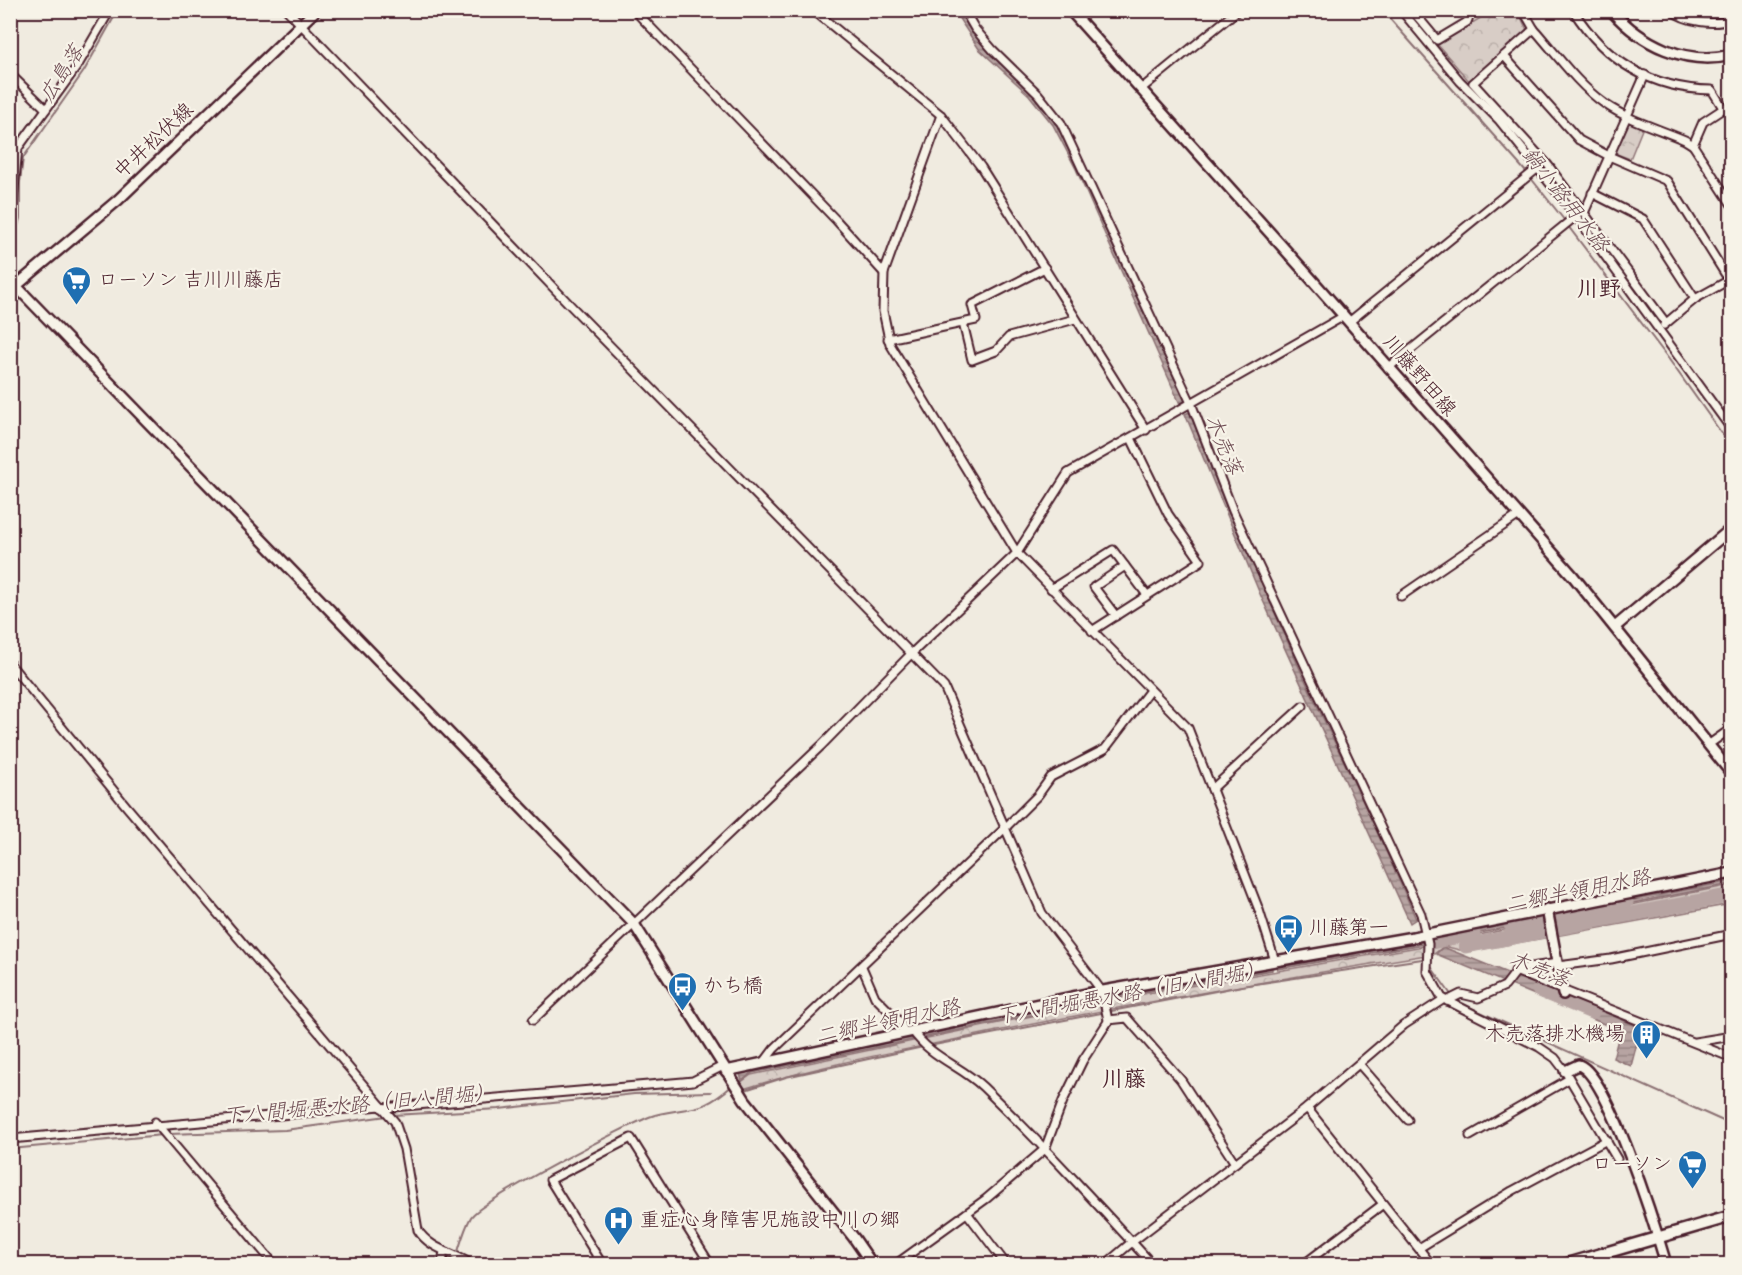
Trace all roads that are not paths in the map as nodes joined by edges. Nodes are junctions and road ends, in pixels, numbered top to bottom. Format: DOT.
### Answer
graph roads {
  1 [pos="110,10"];
  2 [pos="287,10"];
  3 [pos="316,10"];
  4 [pos="634,10"];
  5 [pos="813,10"];
  6 [pos="964,10"];
  7 [pos="1070,10"];
  8 [pos="1238,10"];
  9 [pos="1401,10"];
  10 [pos="1412,10"];
  11 [pos="1467,10"];
  12 [pos="1523,10"];
  13 [pos="1573,10"];
  14 [pos="1611,10"];
  15 [pos="1671,10"];
  16 [pos="1731,19"];
  17 [pos="301,25"];
  18 [pos="1534,29"];
  19 [pos="1731,55"];
  20 [pos="1504,56"];
  21 [pos="10,74"];
  22 [pos="1645,75"];
  23 [pos="1141,89"];
  24 [pos="1731,103"];
  25 [pos="1723,108"];
  26 [pos="46,109"];
  27 [pos="941,115"];
  28 [pos="1628,115"];
  29 [pos="1693,145"];
  30 [pos="1609,156"];
  31 [pos="1535,171"];
  32 [pos="1592,193"];
  33 [pos="1731,205"];
  34 [pos="1584,213"];
  35 [pos="1576,216"];
  36 [pos="10,231"];
  37 [pos="1045,268"];
  38 [pos="884,273"];
  39 [pos="1730,280"];
  40 [pos="12,286"];
  41 [pos="1695,300"];
  42 [pos="1075,319"];
  43 [pos="1346,319"];
  44 [pos="963,323"];
  45 [pos="1666,323"];
  46 [pos="1660,329"];
  47 [pos="888,339"];
  48 [pos="1388,368"];
  49 [pos="1191,404"];
  50 [pos="1146,430"];
  51 [pos="1731,430"];
  52 [pos="1131,438"];
  53 [pos="1519,515"];
  54 [pos="1731,528"];
  55 [pos="1017,553"];
  56 [pos="1125,566"];
  57 [pos="1051,589"];
  58 [pos="1147,595"];
  59 [pos="1401,596"];
  60 [pos="1116,616"];
  61 [pos="1615,627"];
  62 [pos="1092,631"];
  63 [pos="911,654"];
  64 [pos="10,664"];
  65 [pos="1150,690"];
  66 [pos="1303,706"];
  67 [pos="1731,728"];
  68 [pos="1708,745"];
  69 [pos="1731,774"];
  70 [pos="1212,789"];
  71 [pos="1005,828"];
  72 [pos="1731,873"];
  73 [pos="1547,909"];
  74 [pos="634,924"];
  75 [pos="1731,934"];
  76 [pos="1427,939"];
  77 [pos="1275,961"];
  78 [pos="1558,965"];
  79 [pos="862,967"];
  80 [pos="1515,971"];
  81 [pos="1563,992"];
  82 [pos="1103,998"];
  83 [pos="1446,1000"];
  84 [pos="534,1020"];
  85 [pos="1108,1020"];
  86 [pos="914,1036"];
  87 [pos="1731,1036"];
  88 [pos="1695,1042"];
  89 [pos="1731,1058"];
  90 [pos="765,1061"];
  91 [pos="1360,1065"];
  92 [pos="726,1072"];
  93 [pos="1567,1075"];
  94 [pos="383,1108"];
  95 [pos="1307,1108"];
  96 [pos="1408,1120"];
  97 [pos="158,1124"];
  98 [pos="1470,1136"];
  99 [pos="10,1139"];
  100 [pos="1607,1140"];
  101 [pos="1045,1149"];
  102 [pos="1617,1159"];
  103 [pos="1235,1162"];
  104 [pos="1383,1203"];
  105 [pos="967,1213"];
  106 [pos="1731,1216"];
  107 [pos="1658,1237"];
  108 [pos="1132,1242"];
  109 [pos="1419,1248"];
  110 [pos="446,1252"];
  111 [pos="1665,1261"];
  112 [pos="274,1264"];
  113 [pos="442,1264"];
  114 [pos="471,1264"];
  115 [pos="602,1264"];
  116 [pos="710,1264"];
  117 [pos="872,1264"];
  118 [pos="896,1264"];
  119 [pos="1006,1264"];
  120 [pos="1106,1264"];
  121 [pos="1152,1264"];
  122 [pos="1304,1264"];
  123 [pos="1431,1264"];
  124 [pos="1568,1264"];
  1 -- 26 [label="street"];
  2 -- 17 [label="street"];
  3 -- 17 [label="street, 中井松伏線"];
  4 -- 38 [label="street"];
  5 -- 27 [label="street"];
  6 -- 49 [label="street"];
  7 -- 23 [label="street, 川藤野田線"];
  8 -- 23 [label="street"];
  9 -- 31 [label="street"];
  10 -- 11 [label="street"];
  12 -- 18 [label="street"];
  13 -- 22 [label="street"];
  14 -- 19 [label="street"];
  15 -- 16 [label="street"];
  17 -- 40 [label="street, 中井松伏線"];
  17 -- 63 [label="street"];
  18 -- 20 [label="street"];
  18 -- 28 [label="street"];
  20 -- 30 [label="street"];
  20 -- 34 [label="street"];
  21 -- 26 [label="street"];
  22 -- 25 [label="street"];
  22 -- 28 [label="street"];
  23 -- 43 [label="street, 川藤野田線"];
  24 -- 25 [label="street"];
  25 -- 29 [label="street"];
  26 -- 36 [label="street"];
  27 -- 37 [label="street"];
  27 -- 38 [label="street"];
  28 -- 29 [label="street"];
  28 -- 30 [label="street"];
  29 -- 33 [label="street"];
  30 -- 32 [label="street"];
  30 -- 39 [label="street"];
  31 -- 35 [label="street"];
  31 -- 43 [label="street"];
  32 -- 34 [label="street"];
  32 -- 41 [label="street"];
  34 -- 45 [label="street"];
  35 -- 46 [label="street"];
  35 -- 48 [label="street"];
  37 -- 42 [label="street"];
  37 -- 44 [label="street"];
  38 -- 47 [label="street"];
  39 -- 41 [label="street"];
  40 -- 74 [label="street"];
  41 -- 45 [label="street"];
  42 -- 44 [label="street"];
  42 -- 50 [label="street"];
  43 -- 48 [label="street, 川藤野田線"];
  43 -- 49 [label="street"];
  44 -- 47 [label="street"];
  45 -- 46 [label="street"];
  46 -- 51 [label="street"];
  47 -- 55 [label="street"];
  48 -- 53 [label="street, 川藤野田線"];
  49 -- 50 [label="street"];
  49 -- 76 [label="street"];
  50 -- 52 [label="street"];
  52 -- 55 [label="street"];
  52 -- 58 [label="street"];
  53 -- 59 [label="street"];
  53 -- 61 [label="street, 川藤野田線"];
  54 -- 61 [label="street"];
  55 -- 57 [label="street"];
  55 -- 63 [label="street"];
  56 -- 57 [label="street"];
  56 -- 58 [label="street"];
  56 -- 60 [label="street"];
  57 -- 62 [label="street"];
  58 -- 60 [label="street"];
  60 -- 62 [label="street"];
  61 -- 68 [label="street, 川藤野田線"];
  62 -- 65 [label="street"];
  63 -- 71 [label="street"];
  63 -- 74 [label="street"];
  64 -- 94 [label="street"];
  65 -- 70 [label="street"];
  65 -- 71 [label="street"];
  66 -- 70 [label="street"];
  67 -- 68 [label="street"];
  68 -- 69 [label="street, 川藤野田線"];
  70 -- 77 [label="street"];
  71 -- 79 [label="street"];
  71 -- 82 [label="street"];
  72 -- 73 [label="street"];
  73 -- 76 [label="street"];
  73 -- 78 [label="street"];
  74 -- 84 [label="street"];
  74 -- 92 [label="street"];
  75 -- 78 [label="street"];
  76 -- 77 [label="street"];
  76 -- 83 [label="street"];
  77 -- 82 [label="street"];
  78 -- 80 [label="street"];
  78 -- 81 [label="street"];
  79 -- 86 [label="street"];
  79 -- 90 [label="street"];
  80 -- 81 [label="street"];
  80 -- 83 [label="street"];
  81 -- 88 [label="street"];
  82 -- 85 [label="street"];
  82 -- 86 [label="street"];
  83 -- 91 [label="street"];
  83 -- 93 [label="street"];
  85 -- 101 [label="street"];
  85 -- 103 [label="street"];
  86 -- 90 [label="street"];
  86 -- 101 [label="street"];
  87 -- 88 [label="street"];
  88 -- 89 [label="street"];
  90 -- 92 [label="street"];
  91 -- 95 [label="street"];
  91 -- 96 [label="street"];
  92 -- 94 [label="street"];
  92 -- 117 [label="street"];
  93 -- 98 [label="street"];
  93 -- 100 [label="street"];
  93 -- 107 [label="street"];
  94 -- 97 [label="street"];
  94 -- 110 [label="street"];
  95 -- 103 [label="street"];
  95 -- 104 [label="street"];
  97 -- 99 [label="street"];
  97 -- 112 [label="street"];
  100 -- 102 [label="street"];
  100 -- 109 [label="street"];
  101 -- 105 [label="street"];
  101 -- 108 [label="street"];
  103 -- 108 [label="street"];
  104 -- 109 [label="street"];
  104 -- 122 [label="street"];
  105 -- 118 [label="street"];
  105 -- 119 [label="street"];
  106 -- 107 [label="main road"];
  107 -- 111 [label="street"];
  107 -- 124 [label="main road"];
  108 -- 120 [label="street"];
  108 -- 121 [label="street"];
  109 -- 123 [label="street"];
  110 -- 113 [label="street"];
  110 -- 114 [label="street"];
  115 -- 116 [label="street"];
}
